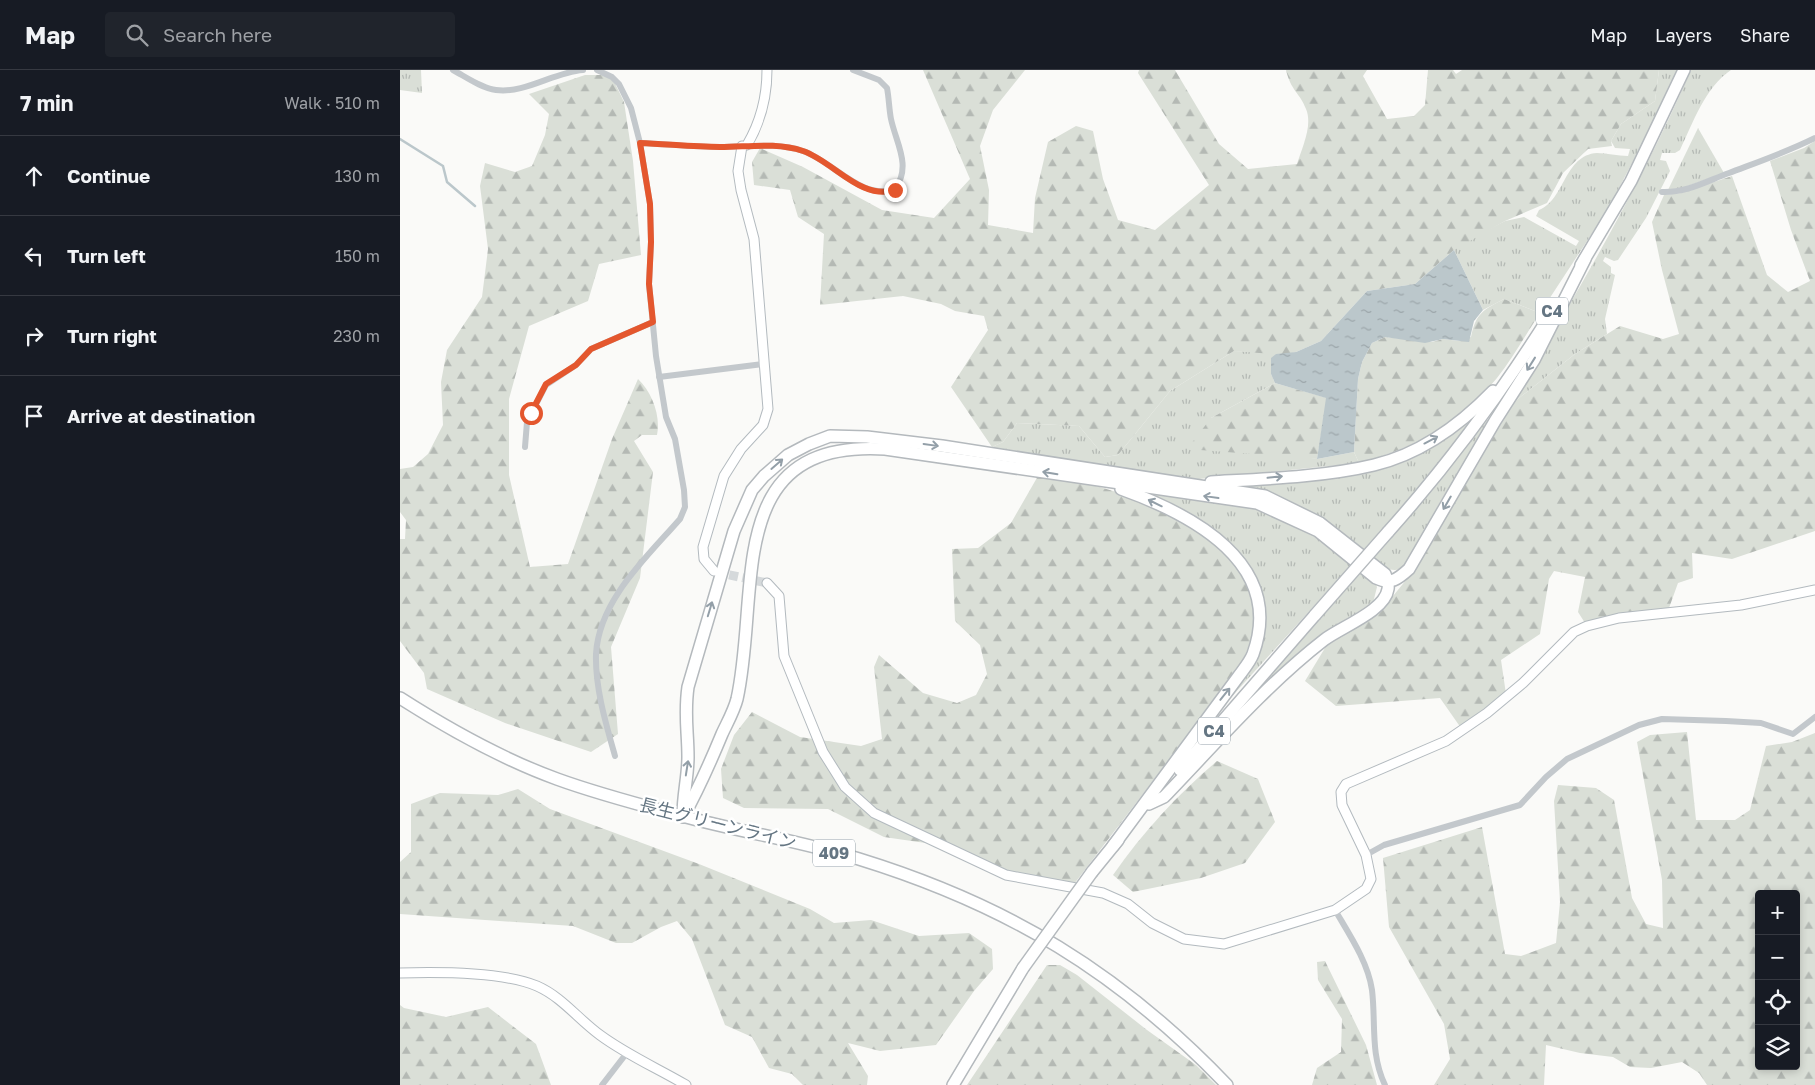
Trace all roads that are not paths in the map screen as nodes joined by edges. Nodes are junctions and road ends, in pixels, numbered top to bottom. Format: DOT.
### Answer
graph roads {
  1 [pos="453,70"];
  2 [pos="583,70"];
  3 [pos="597,70"];
  4 [pos="767,70"];
  5 [pos="853,70"];
  6 [pos="1684,70"];
  7 [pos="1815,138"];
  8 [pos="640,143"];
  9 [pos="745,145"];
  10 [pos="1662,192"];
  11 [pos="1585,258"];
  12 [pos="653,322"];
  13 [pos="1528,349"];
  14 [pos="763,364"];
  15 [pos="660,376"];
  16 [pos="525,447"];
  17 [pos="1093,479"];
  18 [pos="1191,484"];
  19 [pos="714,571"];
  20 [pos="1387,581"];
  21 [pos="767,583"];
  22 [pos="1815,590"];
  23 [pos="400,698"];
  24 [pos="1815,718"];
  25 [pos="614,756"];
  26 [pos="1148,804"];
  27 [pos="683,816"];
  28 [pos="1113,846"];
  29 [pos="1366,855"];
  30 [pos="1335,910"];
  31 [pos="400,973"];
  32 [pos="626,1054"];
  33 [pos="602,1085"];
  34 [pos="686,1085"];
  35 [pos="953,1085"];
  36 [pos="1227,1085"];
  37 [pos="1385,1085"];
  1 -- 2 [label="street"];
  3 -- 8 [label="street"];
  4 -- 9 [label="street"];
  5 -- 9 [label="street"];
  6 -- 11 [label="highway, C4"];
  7 -- 10 [label="street"];
  8 -- 9 [label="street"];
  8 -- 12 [label="street"];
  9 -- 14 [label="street"];
  11 -- 13 [label="highway, C4"];
  11 -- 20 [label="highway, one-way"];
  12 -- 15 [label="street"];
  12 -- 16 [label="street"];
  18 -- 13 [label="highway, one-way"];
  13 -- 26 [label="highway, C4, bridge"];
  14 -- 15 [label="street"];
  14 -- 19 [label="street"];
  15 -- 25 [label="street"];
  20 -- 17 [label="highway, one-way"];
  17 -- 27 [label="highway, one-way"];
  28 -- 17 [label="highway, one-way"];
  18 -- 20 [label="highway"];
  27 -- 18 [label="highway, one-way"];
  20 -- 26 [label="highway"];
  21 -- 30 [label="street"];
  22 -- 29 [label="street"];
  23 -- 27 [label="highway, 長生グリーンライン / 409"];
  24 -- 29 [label="street"];
  26 -- 28 [label="highway, C4"];
  27 -- 36 [label="highway, 長生グリーンライン / 409"];
  28 -- 35 [label="highway, C4, bridge"];
  29 -- 30 [label="street"];
  30 -- 37 [label="street"];
  31 -- 32 [label="street"];
  32 -- 33 [label="street"];
  32 -- 34 [label="street"];
}
